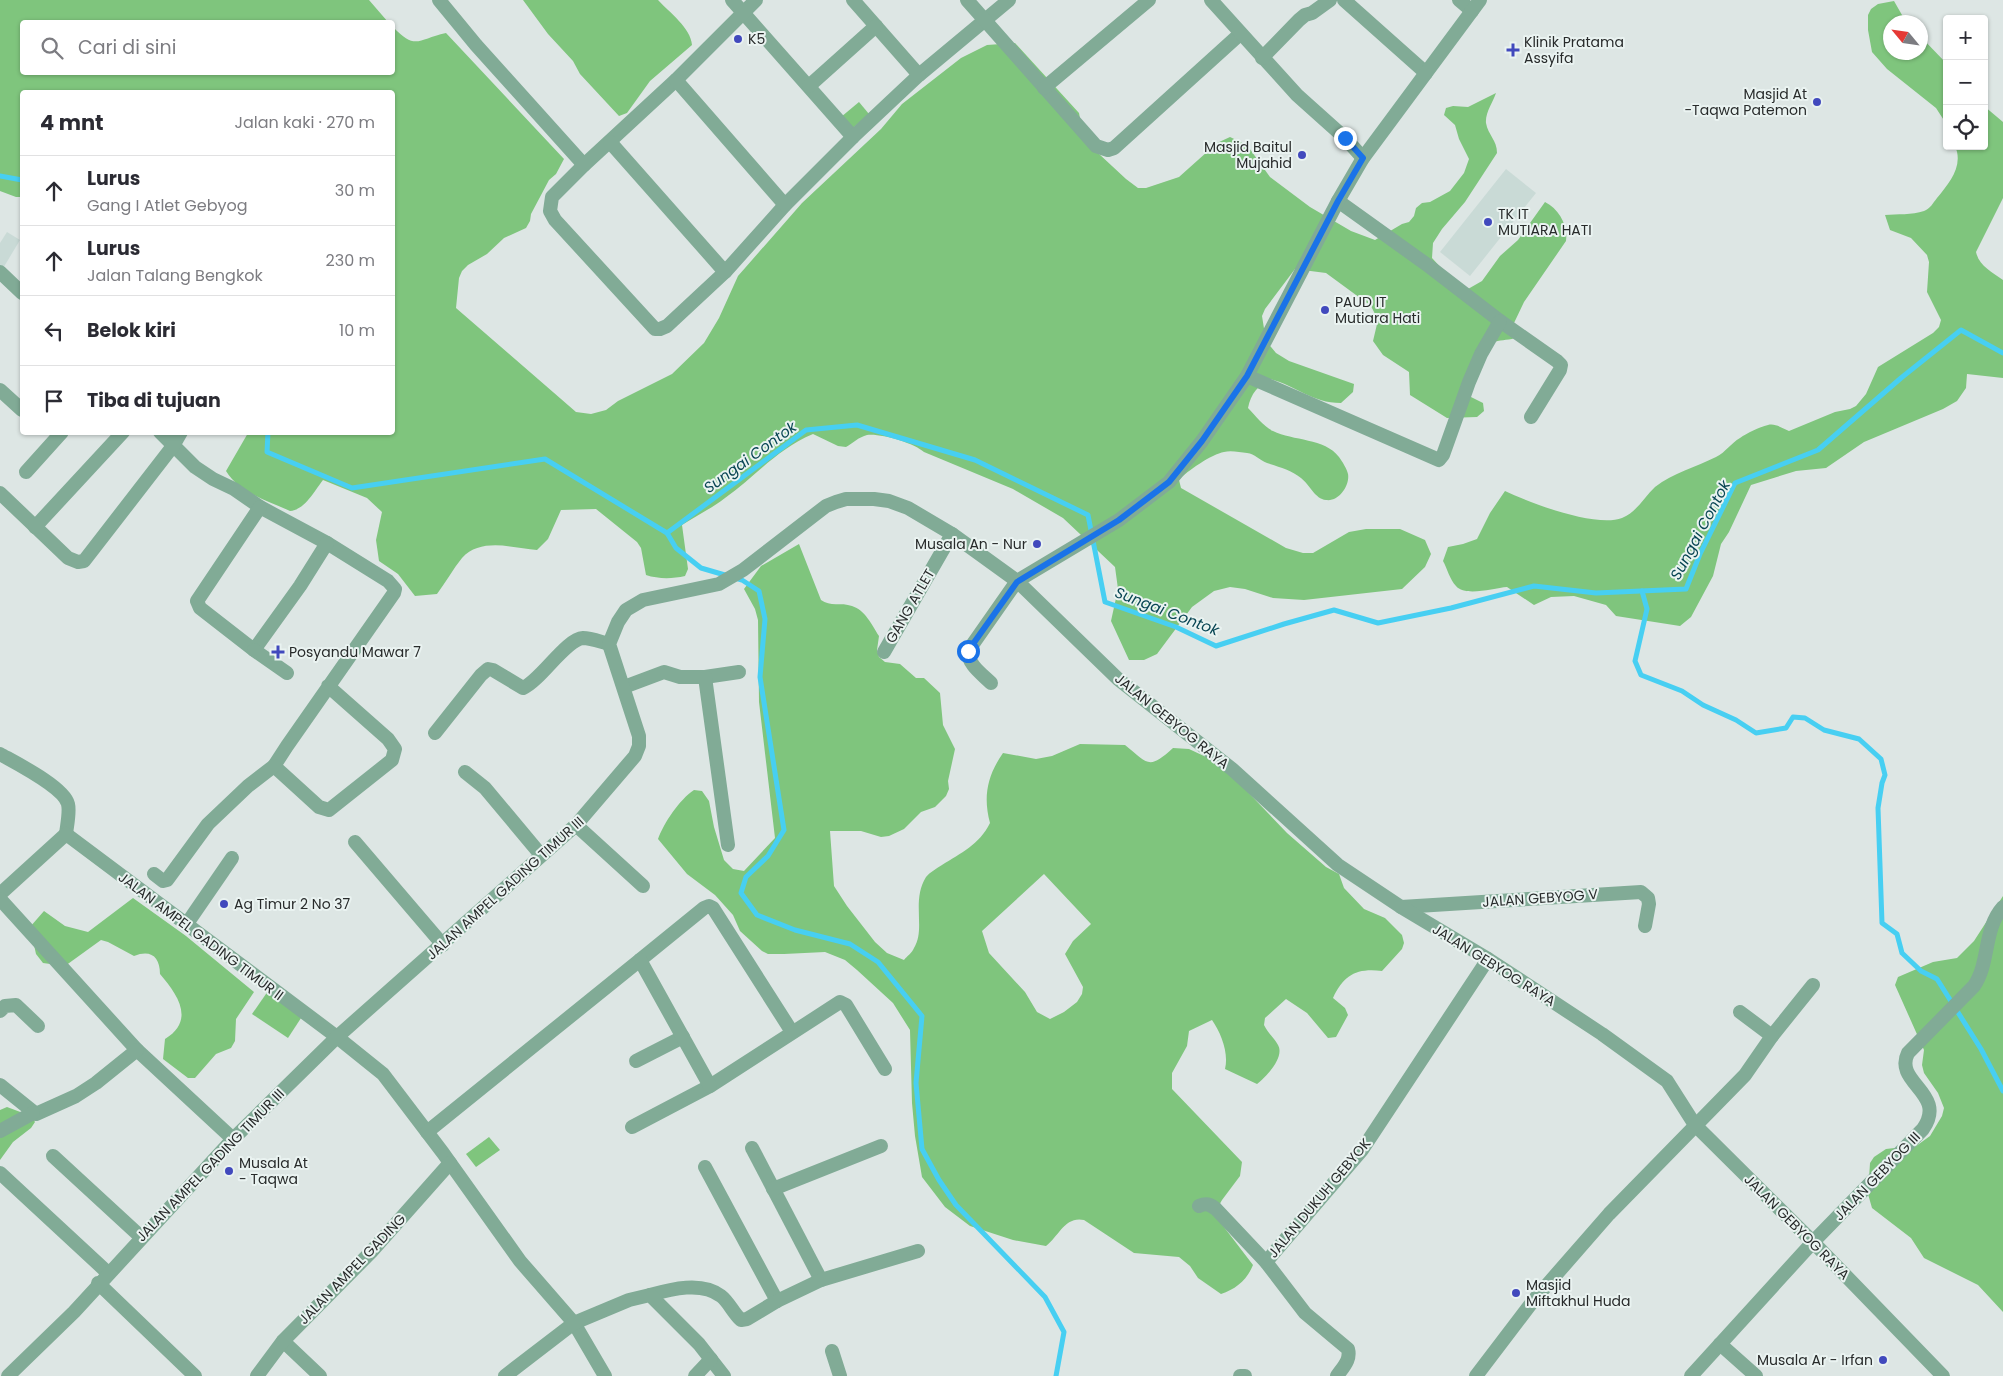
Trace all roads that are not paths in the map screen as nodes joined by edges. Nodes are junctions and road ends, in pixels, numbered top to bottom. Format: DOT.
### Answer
graph roads {
  1 [pos="439,0"];
  2 [pos="732,0"];
  3 [pos="756,0"];
  4 [pos="853,0"];
  5 [pos="967,0"];
  6 [pos="1009,0"];
  7 [pos="1149,0"];
  8 [pos="1211,0"];
  9 [pos="1330,0"];
  10 [pos="1344,0"];
  11 [pos="1459,0"];
  12 [pos="1476,5"];
  13 [pos="743,13"];
  14 [pos="985,21"];
  15 [pos="876,26"];
  16 [pos="1240,34"];
  17 [pos="1262,58"];
  18 [pos="1426,73"];
  19 [pos="919,76"];
  20 [pos="676,80"];
  21 [pos="809,86"];
  22 [pos="1044,88"];
  23 [pos="853,137"];
  24 [pos="610,142"];
  25 [pos="1363,158"];
  26 [pos="584,165"];
  27 [pos="1338,201"];
  28 [pos="785,205"];
  29 [pos="0,272"];
  30 [pos="725,272"];
  31 [pos="20,290"];
  32 [pos="1500,321"];
  33 [pos="1247,376"];
  34 [pos="0,390"];
  35 [pos="20,408"];
  36 [pos="1530,416"];
  37 [pos="55,435"];
  38 [pos="120,435"];
  39 [pos="163,435"];
  40 [pos="180,435"];
  41 [pos="173,446"];
  42 [pos="26,472"];
  43 [pos="2,498"];
  44 [pos="260,507"];
  45 [pos="36,528"];
  46 [pos="952,534"];
  47 [pos="327,544"];
  48 [pos="1017,582"];
  49 [pos="610,644"];
  50 [pos="254,650"];
  51 [pos="884,652"];
  52 [pos="739,672"];
  53 [pos="287,673"];
  54 [pos="705,677"];
  55 [pos="990,683"];
  56 [pos="328,686"];
  57 [pos="624,686"];
  58 [pos="435,733"];
  59 [pos="0,754"];
  60 [pos="274,766"];
  61 [pos="465,772"];
  62 [pos="576,825"];
  63 [pos="66,834"];
  64 [pos="355,842"];
  65 [pos="728,845"];
  66 [pos="542,855"];
  67 [pos="232,858"];
  68 [pos="154,874"];
  69 [pos="643,886"];
  70 [pos="0,894"];
  71 [pos="0,899"];
  72 [pos="1401,907"];
  73 [pos="2003,908"];
  74 [pos="186,925"];
  75 [pos="1646,926"];
  76 [pos="443,945"];
  77 [pos="1488,959"];
  78 [pos="640,960"];
  79 [pos="1813,985"];
  80 [pos="2,1006"];
  81 [pos="1740,1012"];
  82 [pos="38,1026"];
  83 [pos="792,1032"];
  84 [pos="683,1036"];
  85 [pos="1772,1036"];
  86 [pos="337,1037"];
  87 [pos="137,1050"];
  88 [pos="636,1061"];
  89 [pos="885,1069"];
  90 [pos="0,1085"];
  91 [pos="710,1086"];
  92 [pos="33,1113"];
  93 [pos="1695,1125"];
  94 [pos="632,1127"];
  95 [pos="0,1132"];
  96 [pos="427,1132"];
  97 [pos="233,1139"];
  98 [pos="881,1146"];
  99 [pos="752,1148"];
  100 [pos="53,1156"];
  101 [pos="450,1163"];
  102 [pos="705,1167"];
  103 [pos="0,1173"];
  104 [pos="773,1189"];
  105 [pos="1199,1206"];
  106 [pos="141,1237"];
  107 [pos="1813,1242"];
  108 [pos="918,1251"];
  109 [pos="1266,1262"];
  110 [pos="103,1278"];
  111 [pos="820,1280"];
  112 [pos="650,1295"];
  113 [pos="777,1301"];
  114 [pos="574,1323"];
  115 [pos="283,1341"];
  116 [pos="1720,1344"];
  117 [pos="832,1351"];
  118 [pos="711,1359"];
  119 [pos="8,1376"];
  120 [pos="195,1376"];
  121 [pos="257,1376"];
  122 [pos="320,1376"];
  123 [pos="505,1376"];
  124 [pos="605,1376"];
  125 [pos="695,1376"];
  126 [pos="724,1376"];
  127 [pos="840,1376"];
  128 [pos="1337,1376"];
  129 [pos="1476,1376"];
  130 [pos="1691,1376"];
  131 [pos="1756,1376"];
  132 [pos="1943,1376"];
  1 -- 26 [label="street"];
  2 -- 13 [label="street"];
  3 -- 13 [label="street"];
  4 -- 15 [label="street"];
  5 -- 14 [label="street"];
  6 -- 14 [label="street"];
  7 -- 22 [label="street"];
  8 -- 16 [label="street"];
  9 -- 17 [label="street"];
  10 -- 18 [label="street"];
  11 -- 12 [label="street"];
  12 -- 18 [label="street"];
  13 -- 20 [label="street"];
  13 -- 21 [label="street"];
  14 -- 19 [label="street"];
  14 -- 22 [label="street"];
  15 -- 19 [label="street"];
  15 -- 21 [label="street"];
  16 -- 17 [label="street"];
  16 -- 22 [label="street"];
  17 -- 25 [label="street"];
  18 -- 25 [label="street"];
  19 -- 23 [label="street"];
  20 -- 24 [label="street"];
  20 -- 28 [label="street"];
  21 -- 23 [label="street"];
  23 -- 28 [label="street"];
  24 -- 26 [label="street"];
  24 -- 30 [label="street"];
  25 -- 27 [label="street"];
  26 -- 30 [label="street"];
  27 -- 32 [label="street"];
  27 -- 33 [label="street"];
  28 -- 30 [label="street"];
  29 -- 31 [label="street"];
  32 -- 33 [label="street"];
  32 -- 36 [label="street"];
  33 -- 48 [label="street"];
  34 -- 35 [label="street"];
  37 -- 42 [label="street"];
  38 -- 45 [label="street"];
  39 -- 41 [label="street"];
  40 -- 41 [label="street"];
  41 -- 44 [label="street"];
  41 -- 45 [label="street"];
  43 -- 45 [label="street"];
  44 -- 47 [label="street"];
  44 -- 50 [label="street"];
  46 -- 48 [label="street"];
  46 -- 49 [label="street"];
  46 -- 51 [label="street, GANG ATLET"];
  47 -- 50 [label="street"];
  47 -- 56 [label="street"];
  48 -- 55 [label="street"];
  48 -- 72 [label="street, JALAN GEBYOG RAYA"];
  49 -- 57 [label="street, JALAN AMPEL GADING TIMUR III"];
  49 -- 58 [label="street"];
  50 -- 53 [label="street"];
  52 -- 54 [label="street"];
  54 -- 57 [label="street"];
  54 -- 65 [label="street"];
  56 -- 60 [label="street"];
  56 -- 60 [label="street"];
  57 -- 62 [label="street, JALAN AMPEL GADING TIMUR III"];
  59 -- 63 [label="street"];
  60 -- 68 [label="street"];
  61 -- 66 [label="street"];
  62 -- 66 [label="street, JALAN AMPEL GADING TIMUR III"];
  62 -- 69 [label="street"];
  63 -- 70 [label="street"];
  63 -- 74 [label="street, JALAN AMPEL GADING TIMUR II"];
  64 -- 76 [label="street"];
  66 -- 76 [label="street, JALAN AMPEL GADING TIMUR III"];
  67 -- 74 [label="street"];
  71 -- 87 [label="street"];
  72 -- 75 [label="street, JALAN GEBYOG V"];
  72 -- 77 [label="street, JALAN GEBYOG RAYA"];
  73 -- 107 [label="street, JALAN GEBYOG III"];
  74 -- 86 [label="street, JALAN AMPEL GADING TIMUR II"];
  76 -- 86 [label="street, JALAN AMPEL GADING TIMUR III"];
  77 -- 93 [label="street, JALAN GEBYOG RAYA"];
  77 -- 109 [label="street, JALAN DUKUH GEBYOK"];
  78 -- 83 [label="street"];
  78 -- 84 [label="street"];
  78 -- 96 [label="street"];
  79 -- 85 [label="street"];
  80 -- 82 [label="street"];
  81 -- 85 [label="street"];
  83 -- 89 [label="street"];
  83 -- 91 [label="street"];
  84 -- 88 [label="street"];
  84 -- 91 [label="street"];
  85 -- 93 [label="street"];
  86 -- 96 [label="street"];
  86 -- 97 [label="street, JALAN AMPEL GADING TIMUR III"];
  87 -- 92 [label="street"];
  87 -- 97 [label="street"];
  90 -- 92 [label="street"];
  91 -- 94 [label="street"];
  92 -- 95 [label="street"];
  93 -- 107 [label="street, JALAN GEBYOG RAYA"];
  93 -- 129 [label="street"];
  96 -- 101 [label="street"];
  97 -- 106 [label="street, JALAN AMPEL GADING TIMUR III"];
  98 -- 104 [label="street"];
  99 -- 104 [label="street"];
  100 -- 106 [label="street"];
  101 -- 114 [label="street"];
  101 -- 115 [label="street, JALAN AMPEL GADING"];
  102 -- 113 [label="street"];
  103 -- 110 [label="street"];
  104 -- 111 [label="street"];
  105 -- 109 [label="street"];
  106 -- 110 [label="street, JALAN AMPEL GADING TIMUR III"];
  107 -- 116 [label="street"];
  107 -- 132 [label="street, JALAN GEBYOG RAYA"];
  108 -- 111 [label="street"];
  109 -- 128 [label="street, JALAN DUKUH GEBYOK"];
  110 -- 119 [label="street, JALAN AMPEL GADING TIMUR III"];
  110 -- 120 [label="street"];
  111 -- 113 [label="street"];
  112 -- 113 [label="street"];
  112 -- 114 [label="street"];
  112 -- 118 [label="street"];
  114 -- 123 [label="street"];
  114 -- 124 [label="street"];
  115 -- 121 [label="street, JALAN AMPEL GADING"];
  115 -- 122 [label="street"];
  116 -- 130 [label="street"];
  116 -- 131 [label="street"];
  117 -- 127 [label="street"];
  118 -- 125 [label="street"];
  118 -- 126 [label="street"];
}
